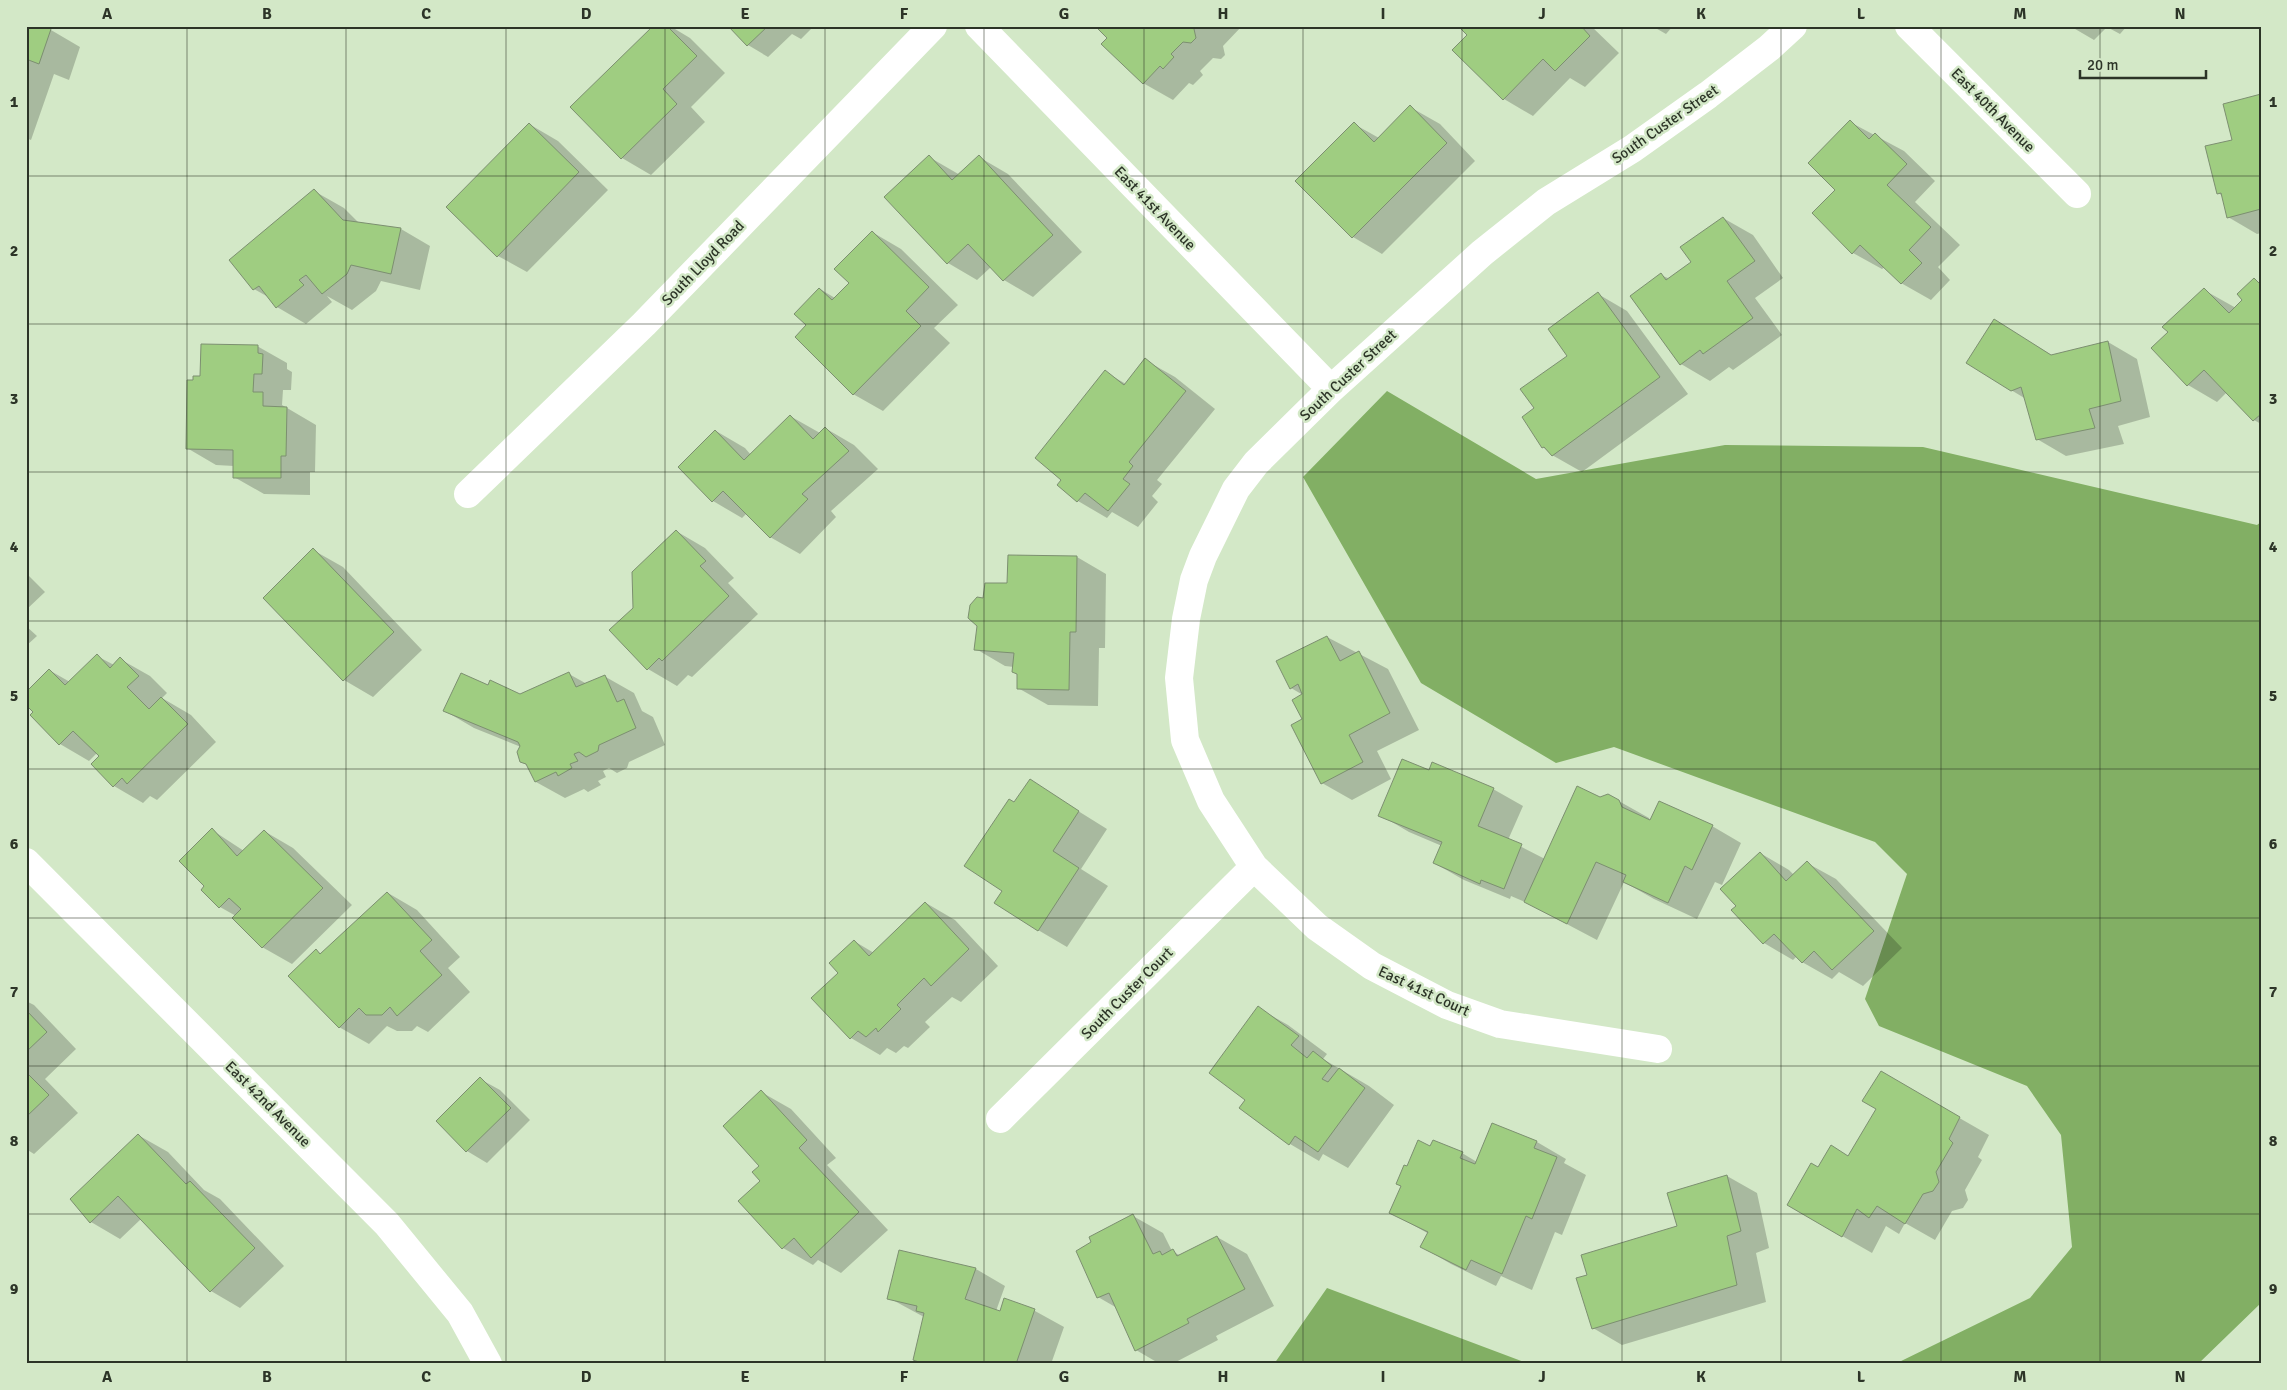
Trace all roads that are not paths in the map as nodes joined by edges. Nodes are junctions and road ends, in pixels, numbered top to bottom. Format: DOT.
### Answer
graph roads {
  1 [pos="933,26"];
  2 [pos="978,26"];
  3 [pos="1793,26"];
  4 [pos="1909,26"];
  5 [pos="2077,194"];
  6 [pos="1331,389"];
  7 [pos="468,494"];
  8 [pos="26,862"];
  9 [pos="1254,867"];
  10 [pos="1658,1048"];
  11 [pos="1000,1119"];
  12 [pos="488,1364"];
  1 -- 7 [label="street, South Lloyd Road"];
  2 -- 6 [label="street, East 41st Avenue"];
  3 -- 6 [label="street, South Custer Street"];
  4 -- 5 [label="street, East 40th Avenue"];
  6 -- 9 [label="street, South Custer Street"];
  8 -- 12 [label="street, East 42nd Avenue"];
  9 -- 10 [label="street, East 41st Court"];
  9 -- 11 [label="street, South Custer Court"];
}
